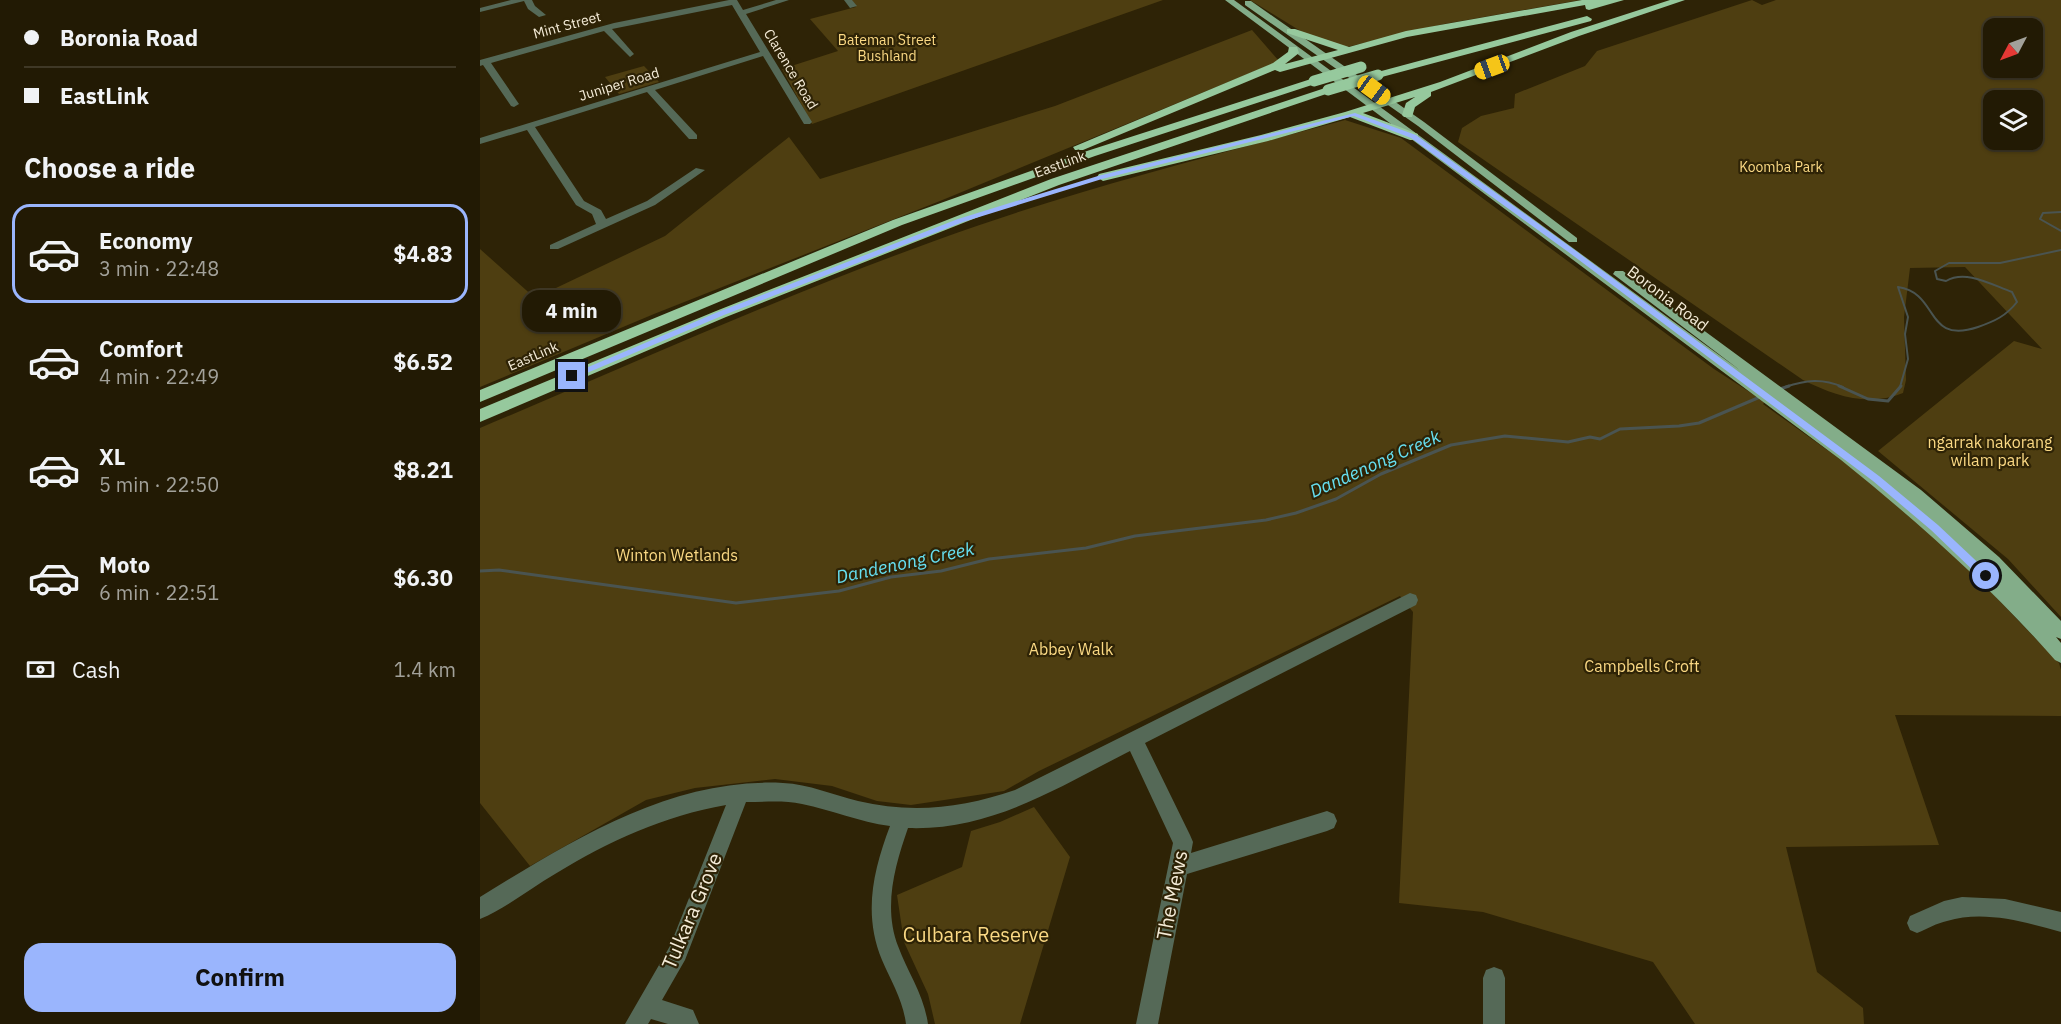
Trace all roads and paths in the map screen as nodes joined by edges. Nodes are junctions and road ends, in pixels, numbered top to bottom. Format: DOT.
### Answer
graph roads {
  1 [pos="520,0"];
  2 [pos="528,0"];
  3 [pos="785,0"];
  4 [pos="1229,0"];
  5 [pos="1244,0"];
  6 [pos="1599,0"];
  7 [pos="1619,0"];
  8 [pos="1671,0"];
  9 [pos="1680,0"];
  10 [pos="733,1"];
  11 [pos="480,10"];
  12 [pos="1260,10"];
  13 [pos="740,13"];
  14 [pos="542,15"];
  15 [pos="1256,21"];
  16 [pos="606,28"];
  17 [pos="1502,28"];
  18 [pos="1291,31"];
  19 [pos="1293,49"];
  20 [pos="1347,49"];
  21 [pos="765,53"];
  22 [pos="630,54"];
  23 [pos="1326,55"];
  24 [pos="1309,60"];
  25 [pos="483,62"];
  26 [pos="1370,65"];
  27 [pos="1255,74"];
  28 [pos="1444,84"];
  29 [pos="649,89"];
  30 [pos="1390,101"];
  31 [pos="514,104"];
  32 [pos="1372,107"];
  33 [pos="1349,114"];
  34 [pos="1408,115"];
  35 [pos="807,122"];
  36 [pos="529,126"];
  37 [pos="693,137"];
  38 [pos="1414,137"];
  39 [pos="480,141"];
  40 [pos="700,170"];
  41 [pos="956,201"];
  42 [pos="960,220"];
  43 [pos="602,224"];
  44 [pos="554,247"];
  45 [pos="1579,250"];
  46 [pos="480,396"];
  47 [pos="1782,401"];
  48 [pos="480,416"];
  49 [pos="1410,600"];
  50 [pos="2061,632"];
  51 [pos="2061,655"];
  52 [pos="1134,740"];
  53 [pos="740,793"];
  54 [pos="902,818"];
  55 [pos="1327,821"];
  56 [pos="1179,867"];
  57 [pos="480,909"];
  58 [pos="2061,922"];
  59 [pos="1917,923"];
  60 [pos="1494,978"];
  61 [pos="642,1015"];
  62 [pos="688,1024"];
  63 [pos="917,1024"];
  64 [pos="1147,1024"];
  65 [pos="1494,1024"];
  1 -- 11 [label="street"];
  2 -- 14 [label="street"];
  3 -- 13 [label="street"];
  4 -- 15 [label="main road, Boronia Road"];
  5 -- 12 [label="main road, Boronia Road"];
  6 -- 20 [label="highway"];
  7 -- 17 [label="highway"];
  8 -- 42 [label="highway, EastLink, bridge"];
  9 -- 28 [label="highway"];
  10 -- 13 [label="street, Clarence Road"];
  10 -- 16 [label="street, Mint Street"];
  12 -- 15 [label="main road"];
  12 -- 18 [label="main road, Boronia Road"];
  13 -- 21 [label="street, Clarence Road"];
  15 -- 19 [label="main road, Boronia Road"];
  16 -- 22 [label="street"];
  16 -- 25 [label="street, Mint Street"];
  18 -- 20 [label="highway"];
  18 -- 23 [label="main road, Boronia Road"];
  19 -- 24 [label="main road, Boronia Road"];
  19 -- 27 [label="highway"];
  20 -- 23 [label="highway"];
  21 -- 29 [label="street, Juniper Road"];
  21 -- 35 [label="street, Clarence Road"];
  23 -- 24 [label="highway"];
  23 -- 30 [label="main road, Boronia Road"];
  24 -- 27 [label="highway"];
  24 -- 32 [label="main road, Boronia Road"];
  25 -- 31 [label="street"];
  26 -- 41 [label="highway, EastLink, bridge"];
  27 -- 41 [label="highway"];
  28 -- 30 [label="highway"];
  28 -- 34 [label="highway"];
  29 -- 36 [label="street, Juniper Road"];
  29 -- 37 [label="street"];
  30 -- 32 [label="highway"];
  30 -- 34 [label="main road, Boronia Road"];
  32 -- 33 [label="highway"];
  32 -- 38 [label="main road, Boronia Road"];
  33 -- 38 [label="highway"];
  33 -- 42 [label="highway"];
  34 -- 45 [label="main road, Boronia Road"];
  36 -- 39 [label="street, Juniper Road"];
  36 -- 43 [label="street"];
  38 -- 45 [label="main road, Boronia Road"];
  40 -- 43 [label="street"];
  41 -- 46 [label="highway, EastLink"];
  42 -- 48 [label="highway, EastLink"];
  43 -- 44 [label="street"];
  45 -- 47 [label="main road, Boronia Road"];
  47 -- 50 [label="main road, Boronia Road"];
  47 -- 51 [label="main road, Boronia Road"];
  49 -- 52 [label="street"];
  52 -- 54 [label="street"];
  52 -- 56 [label="street, The Mews"];
  53 -- 54 [label="street"];
  53 -- 57 [label="street"];
  53 -- 61 [label="street, Tulkara Grove"];
  54 -- 63 [label="street"];
  55 -- 56 [label="street"];
  56 -- 64 [label="street, The Mews"];
  58 -- 59 [label="street"];
  60 -- 65 [label="street"];
  61 -- 62 [label="street"];
}
